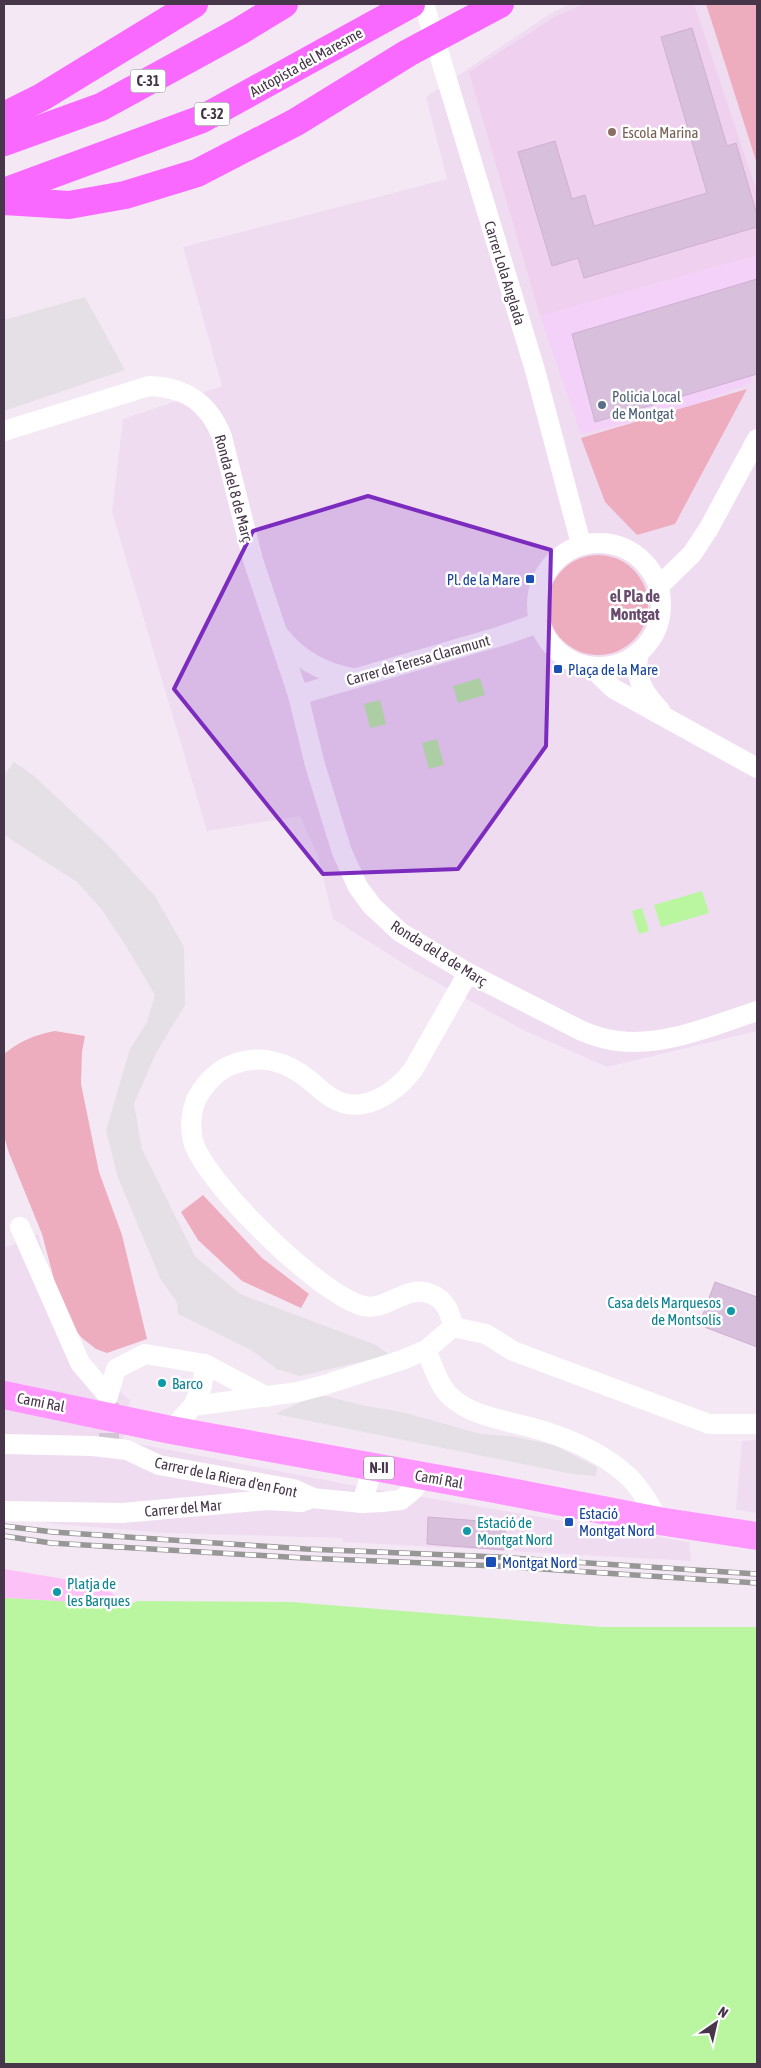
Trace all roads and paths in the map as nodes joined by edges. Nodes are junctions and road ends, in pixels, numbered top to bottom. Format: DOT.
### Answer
graph roads {
  1 [pos="194,4"];
  2 [pos="284,4"];
  3 [pos="411,4"];
  4 [pos="424,4"];
  5 [pos="500,4"];
  6 [pos="4,116"];
  7 [pos="4,142"];
  8 [pos="4,192"];
  9 [pos="4,201"];
  10 [pos="4,431"];
  11 [pos="757,439"];
  12 [pos="581,544"];
  13 [pos="659,586"];
  14 [pos="538,622"];
  15 [pos="277,632"];
  16 [pos="639,652"];
  17 [pos="591,667"];
  18 [pos="355,678"];
  19 [pos="298,695"];
  20 [pos="668,718"];
  21 [pos="757,768"];
  22 [pos="468,973"];
  23 [pos="757,1011"];
  24 [pos="20,1228"];
  25 [pos="453,1326"];
  26 [pos="426,1350"];
  27 [pos="205,1364"];
  28 [pos="4,1395"];
  29 [pos="266,1397"];
  30 [pos="192,1406"];
  31 [pos="757,1424"];
  32 [pos="170,1430"];
  33 [pos="4,1444"];
  34 [pos="373,1467"];
  35 [pos="424,1476"];
  36 [pos="312,1498"];
  37 [pos="362,1503"];
  38 [pos="4,1510"];
  39 [pos="659,1521"];
  40 [pos="757,1536"];
  1 -- 6 [label="highway"];
  2 -- 7 [label="highway, C-31"];
  3 -- 8 [label="highway, Autopista del Maresme / C-32"];
  4 -- 12 [label="street, Carrer Lola Anglada"];
  5 -- 9 [label="highway"];
  10 -- 15 [label="street, Ronda del 8 de Març"];
  11 -- 13 [label="street"];
  12 -- 13 [label="street"];
  12 -- 14 [label="street"];
  13 -- 16 [label="street"];
  14 -- 17 [label="street"];
  14 -- 18 [label="street, Carrer de Teresa Claramunt"];
  15 -- 18 [label="street, Ronda del 8 de Març"];
  15 -- 19 [label="street, Ronda del 8 de Març"];
  16 -- 17 [label="street"];
  16 -- 20 [label="street"];
  17 -- 20 [label="street"];
  18 -- 19 [label="street, Carrer de Teresa Claramunt"];
  19 -- 22 [label="street, Ronda del 8 de Març"];
  20 -- 21 [label="street"];
  22 -- 23 [label="street, Ronda del 8 de Març"];
  22 -- 25 [label="street"];
  24 -- 27 [label="street"];
  25 -- 26 [label="street"];
  25 -- 31 [label="street"];
  26 -- 29 [label="street"];
  26 -- 39 [label="street"];
  27 -- 29 [label="street"];
  27 -- 30 [label="street"];
  28 -- 32 [label="main road, Camí Ral / N-II"];
  29 -- 30 [label="street"];
  30 -- 32 [label="street"];
  32 -- 34 [label="main road, Camí Ral / N-II"];
  33 -- 36 [label="street, Carrer de la Riera d'en Font"];
  34 -- 35 [label="main road, Camí Ral / N-II"];
  34 -- 37 [label="street"];
  35 -- 37 [label="street, Carrer del Mar"];
  35 -- 39 [label="main road, Camí Ral / N-II"];
  36 -- 37 [label="street, Carrer del Mar"];
  36 -- 38 [label="street, Carrer del Mar"];
  39 -- 40 [label="main road, Camí Ral / N-II"];
}
